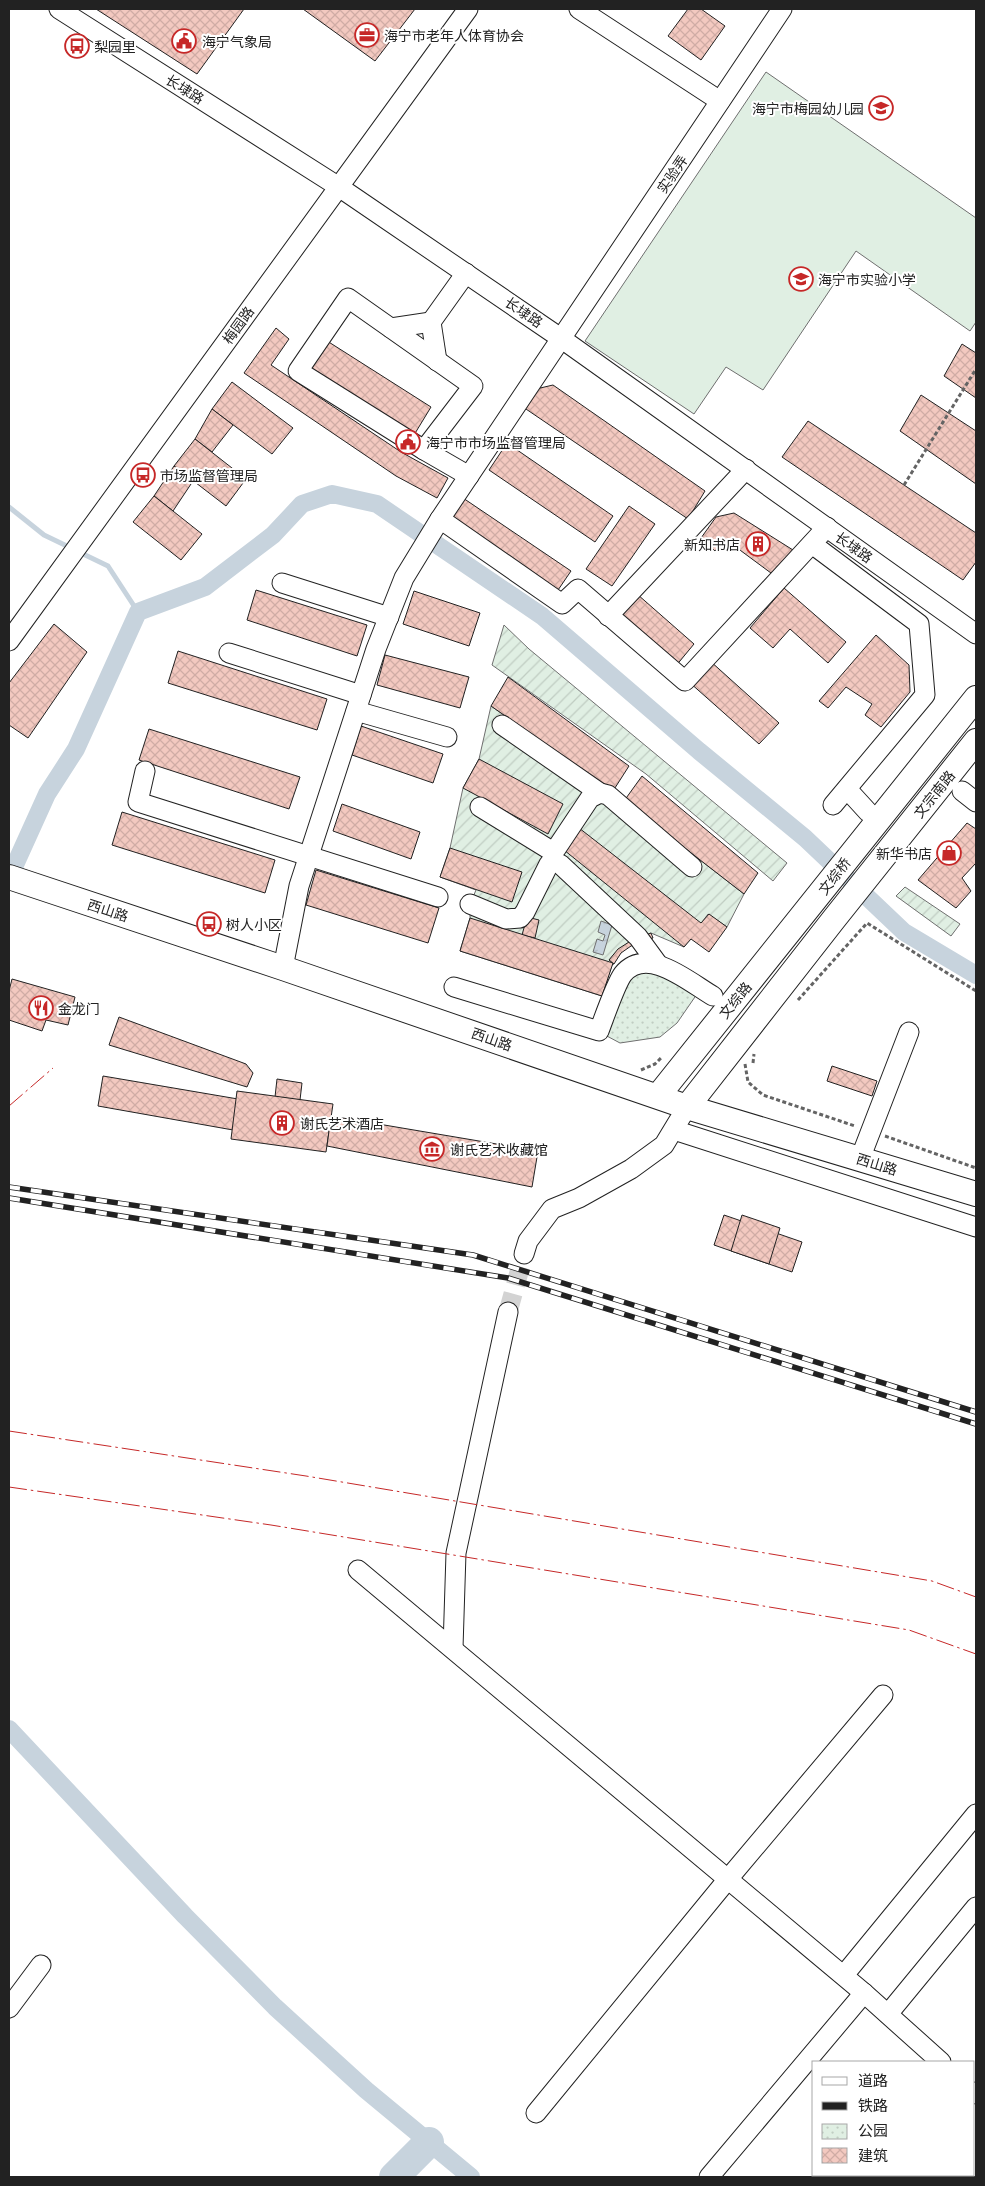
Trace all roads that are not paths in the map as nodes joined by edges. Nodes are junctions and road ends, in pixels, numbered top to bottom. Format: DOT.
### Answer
graph roads {
  1 [pos="59,9"];
  2 [pos="468,9"];
  3 [pos="579,9"];
  4 [pos="782,9"];
  5 [pos="720,101"];
  6 [pos="339,187"];
  7 [pos="466,273"];
  8 [pos="431,322"];
  9 [pos="391,328"];
  10 [pos="562,339"];
  11 [pos="437,361"];
  12 [pos="424,450"];
  13 [pos="746,469"];
  14 [pos="469,476"];
  15 [pos="440,519"];
  16 [pos="827,527"];
  17 [pos="812,544"];
  18 [pos="282,583"];
  19 [pos="608,616"];
  20 [pos="389,617"];
  21 [pos="976,634"];
  22 [pos="9,641"];
  23 [pos="229,653"];
  24 [pos="976,698"];
  25 [pos="359,703"];
  26 [pos="502,725"];
  27 [pos="447,737"];
  28 [pos="976,741"];
  29 [pos="145,771"];
  30 [pos="847,789"];
  31 [pos="600,793"];
  32 [pos="832,805"];
  33 [pos="480,807"];
  34 [pos="868,812"];
  35 [pos="308,856"];
  36 [pos="554,857"];
  37 [pos="692,867"];
  38 [pos="9,878"];
  39 [pos="438,897"];
  40 [pos="470,904"];
  41 [pos="812,904"];
  42 [pos="657,963"];
  43 [pos="283,968"];
  44 [pos="454,987"];
  45 [pos="712,996"];
  46 [pos="909,1032"];
  47 [pos="658,1096"];
  48 [pos="687,1107"];
  49 [pos="674,1130"];
  50 [pos="860,1159"];
  51 [pos="976,1194"];
  52 [pos="976,1227"];
  53 [pos="524,1254"];
  54 [pos="508,1312"];
  55 [pos="358,1570"];
  56 [pos="452,1648"];
  57 [pos="883,1694"];
  58 [pos="976,1814"];
  59 [pos="728,1879"];
  60 [pos="976,1907"];
  61 [pos="41,1965"];
  62 [pos="844,1975"];
  63 [pos="864,1993"];
  64 [pos="9,2008"];
  65 [pos="888,2014"];
  66 [pos="940,2061"];
  67 [pos="536,2113"];
  68 [pos="709,2177"];
  1 -- 6 [label="street, 长埭路"];
  2 -- 6 [label="street, 梅园路"];
  3 -- 5 [label="street"];
  4 -- 5 [label="street, 实验弄"];
  5 -- 10 [label="street, 实验弄"];
  6 -- 7 [label="street, 长埭路"];
  6 -- 22 [label="street, 梅园路"];
  7 -- 8 [label="street"];
  7 -- 10 [label="street, 长埭路"];
  8 -- 9 [label="street"];
  8 -- 11 [label="street"];
  9 -- 11 [label="street"];
  9 -- 12 [label="street"];
  10 -- 13 [label="street, 长埭路"];
  10 -- 14 [label="street, 实验弄"];
  11 -- 12 [label="street"];
  12 -- 14 [label="street"];
  13 -- 16 [label="street, 长埭路"];
  13 -- 19 [label="street"];
  14 -- 15 [label="street, 实验弄"];
  15 -- 19 [label="street"];
  15 -- 20 [label="street, 实验弄"];
  16 -- 17 [label="street"];
  16 -- 21 [label="street, 长埭路"];
  17 -- 19 [label="street"];
  17 -- 30 [label="street"];
  18 -- 20 [label="street"];
  20 -- 25 [label="street, 实验弄"];
  23 -- 25 [label="street"];
  24 -- 41 [label="main road, 文综桥"];
  25 -- 27 [label="street"];
  25 -- 35 [label="street, 实验弄"];
  26 -- 31 [label="street"];
  28 -- 48 [label="main road, 文宗南路"];
  29 -- 35 [label="street"];
  30 -- 32 [label="street"];
  30 -- 34 [label="street"];
  31 -- 36 [label="street"];
  31 -- 37 [label="street"];
  33 -- 36 [label="street"];
  35 -- 39 [label="street"];
  35 -- 43 [label="street, 实验弄"];
  36 -- 40 [label="street"];
  36 -- 42 [label="street"];
  38 -- 43 [label="main road, 西山路"];
  41 -- 47 [label="main road, 文综路"];
  42 -- 44 [label="street"];
  42 -- 45 [label="street"];
  43 -- 47 [label="main road, 西山路"];
  46 -- 50 [label="street"];
  47 -- 48 [label="main road, 西山路"];
  48 -- 49 [label="street"];
  48 -- 50 [label="main road, 西山路"];
  49 -- 52 [label="street"];
  49 -- 53 [label="street"];
  50 -- 51 [label="main road, 西山路"];
  54 -- 56 [label="street"];
  55 -- 56 [label="street"];
  56 -- 59 [label="street"];
  57 -- 59 [label="street"];
  58 -- 62 [label="street"];
  59 -- 62 [label="street"];
  59 -- 67 [label="street"];
  60 -- 65 [label="street"];
  61 -- 64 [label="street"];
  62 -- 63 [label="street"];
  63 -- 65 [label="street"];
  63 -- 68 [label="street"];
  65 -- 66 [label="street"];
}
